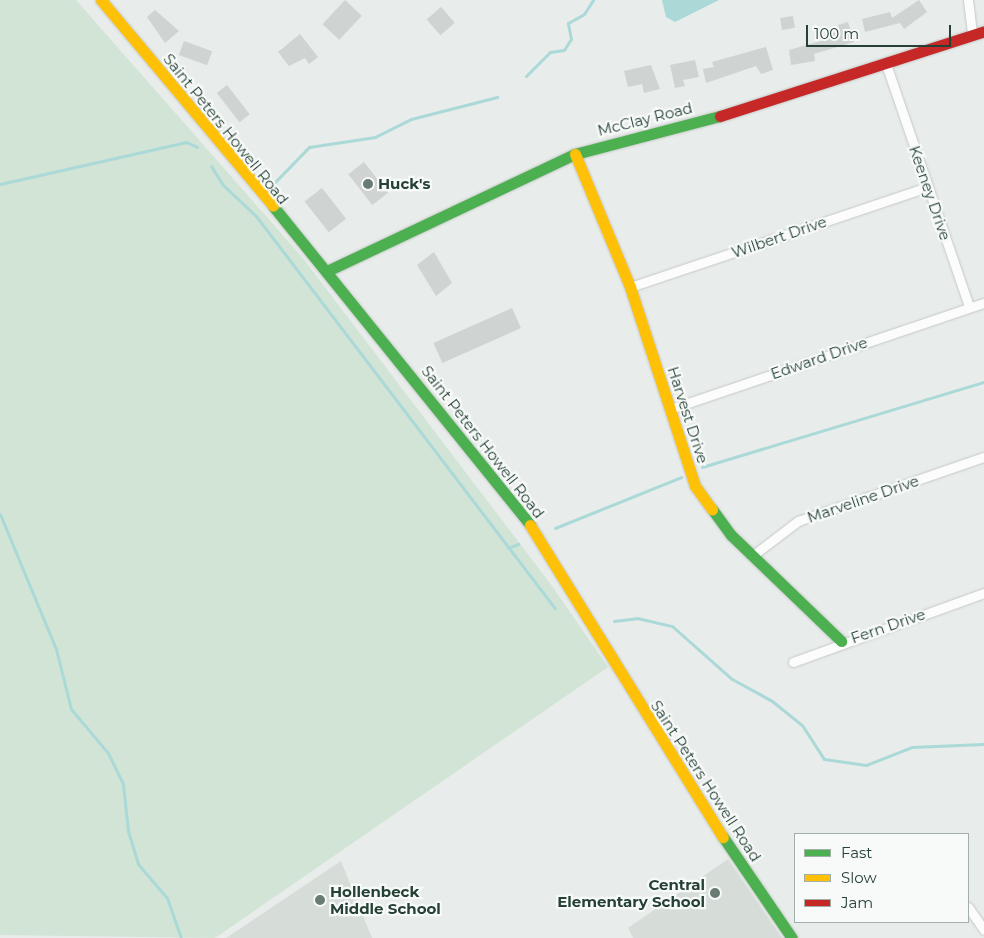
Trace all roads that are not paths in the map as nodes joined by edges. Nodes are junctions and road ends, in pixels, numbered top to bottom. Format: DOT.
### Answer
graph roads {
  1 [pos="101,0"];
  2 [pos="968,0"];
  3 [pos="984,32"];
  4 [pos="972,36"];
  5 [pos="886,64"];
  6 [pos="575,154"];
  7 [pos="928,187"];
  8 [pos="327,271"];
  9 [pos="630,287"];
  10 [pos="984,303"];
  11 [pos="969,307"];
  12 [pos="670,409"];
  13 [pos="984,458"];
  14 [pos="752,556"];
  15 [pos="984,593"];
  16 [pos="841,641"];
  17 [pos="793,662"];
  18 [pos="969,908"];
  19 [pos="981,919"];
  20 [pos="984,930"];
  21 [pos="792,938"];
  1 -- 8 [label="main road, Saint Peters Howell Road"];
  2 -- 4 [label="street"];
  3 -- 4 [label="main road, McClay Road"];
  4 -- 5 [label="main road, McClay Road"];
  5 -- 6 [label="main road, McClay Road"];
  5 -- 7 [label="street, Keeney Drive"];
  6 -- 8 [label="main road, McClay Road"];
  6 -- 9 [label="main road, Harvest Drive"];
  7 -- 9 [label="street, Wilbert Drive"];
  7 -- 11 [label="street, Keeney Drive"];
  8 -- 21 [label="main road, Saint Peters Howell Road"];
  9 -- 12 [label="main road, Harvest Drive"];
  10 -- 11 [label="street"];
  11 -- 12 [label="street, Edward Drive"];
  12 -- 14 [label="main road, Harvest Drive"];
  13 -- 14 [label="street, Marveline Drive"];
  14 -- 16 [label="main road, Harvest Drive"];
  15 -- 16 [label="street, Fern Drive"];
  16 -- 17 [label="street, Fern Drive"];
  18 -- 19 [label="street"];
  19 -- 20 [label="street"];
}
